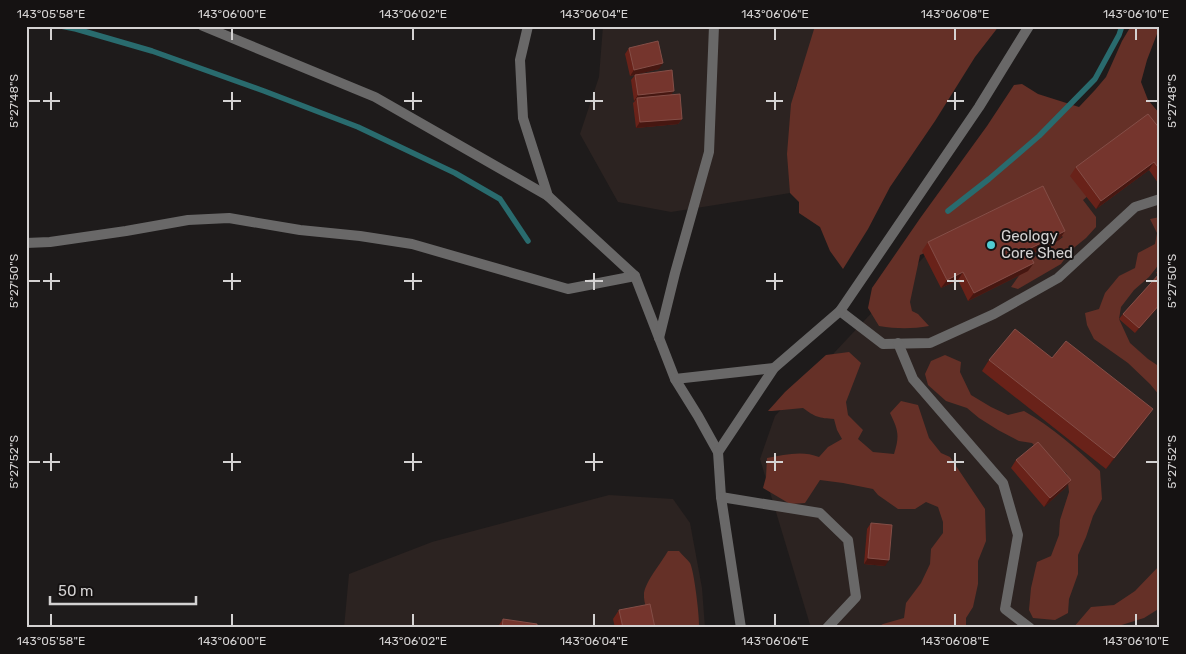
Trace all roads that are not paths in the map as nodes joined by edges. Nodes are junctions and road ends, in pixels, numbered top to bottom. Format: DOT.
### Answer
graph roads {
  1 [pos="202,26"];
  2 [pos="528,26"];
  3 [pos="714,26"];
  4 [pos="1029,26"];
  5 [pos="548,196"];
  6 [pos="1160,199"];
  7 [pos="26,243"];
  8 [pos="635,276"];
  9 [pos="840,311"];
  10 [pos="659,338"];
  11 [pos="898,343"];
  12 [pos="774,368"];
  13 [pos="675,379"];
  14 [pos="718,452"];
  15 [pos="721,498"];
  16 [pos="741,628"];
  17 [pos="827,628"];
  18 [pos="1030,628"];
  1 -- 5 [label="street"];
  2 -- 5 [label="street"];
  3 -- 10 [label="street"];
  4 -- 9 [label="street"];
  5 -- 8 [label="street"];
  6 -- 11 [label="street"];
  7 -- 8 [label="street"];
  8 -- 10 [label="street"];
  9 -- 11 [label="street"];
  9 -- 12 [label="street"];
  10 -- 13 [label="street"];
  11 -- 18 [label="street"];
  12 -- 13 [label="street"];
  12 -- 14 [label="street"];
  13 -- 14 [label="street"];
  14 -- 15 [label="street"];
  15 -- 16 [label="street"];
  15 -- 17 [label="street"];
}
